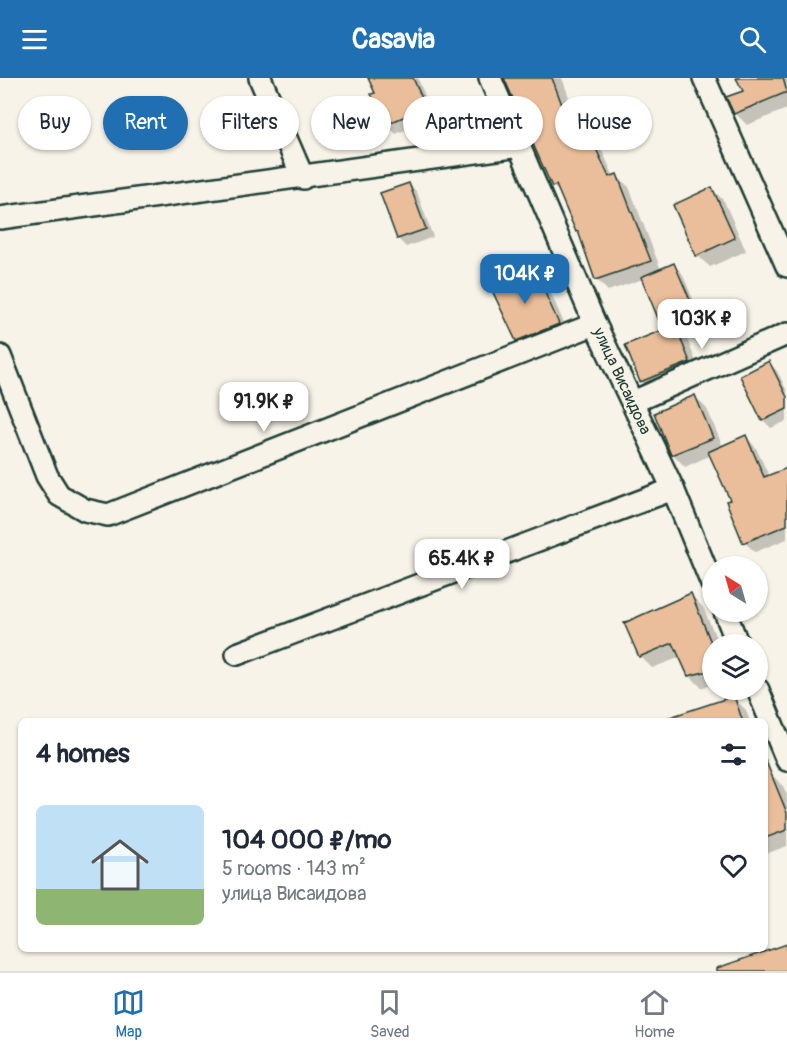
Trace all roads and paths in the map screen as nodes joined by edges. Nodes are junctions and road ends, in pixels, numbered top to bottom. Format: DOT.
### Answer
graph roads {
  1 [pos="260,78"];
  2 [pos="490,78"];
  3 [pos="704,78"];
  4 [pos="498,96"];
  5 [pos="493,150"];
  6 [pos="522,150"];
  7 [pos="303,178"];
  8 [pos="0,218"];
  9 [pos="787,266"];
  10 [pos="595,324"];
  11 [pos="787,334"];
  12 [pos="0,356"];
  13 [pos="633,402"];
  14 [pos="673,489"];
  15 [pos="702,560"];
  16 [pos="237,654"];
  17 [pos="762,700"];
  18 [pos="787,760"];
  1 -- 7 [label="street"];
  2 -- 4 [label="street, улица Висаидова"];
  3 -- 9 [label="street"];
  5 -- 7 [label="street"];
  6 -- 10 [label="street, улица Висаидова"];
  7 -- 8 [label="street"];
  10 -- 12 [label="street"];
  10 -- 13 [label="street, улица Висаидова"];
  11 -- 13 [label="street"];
  13 -- 14 [label="street, улица Висаидова"];
  14 -- 15 [label="street, улица Висаидова"];
  14 -- 16 [label="street"];
  17 -- 18 [label="street"];
}
